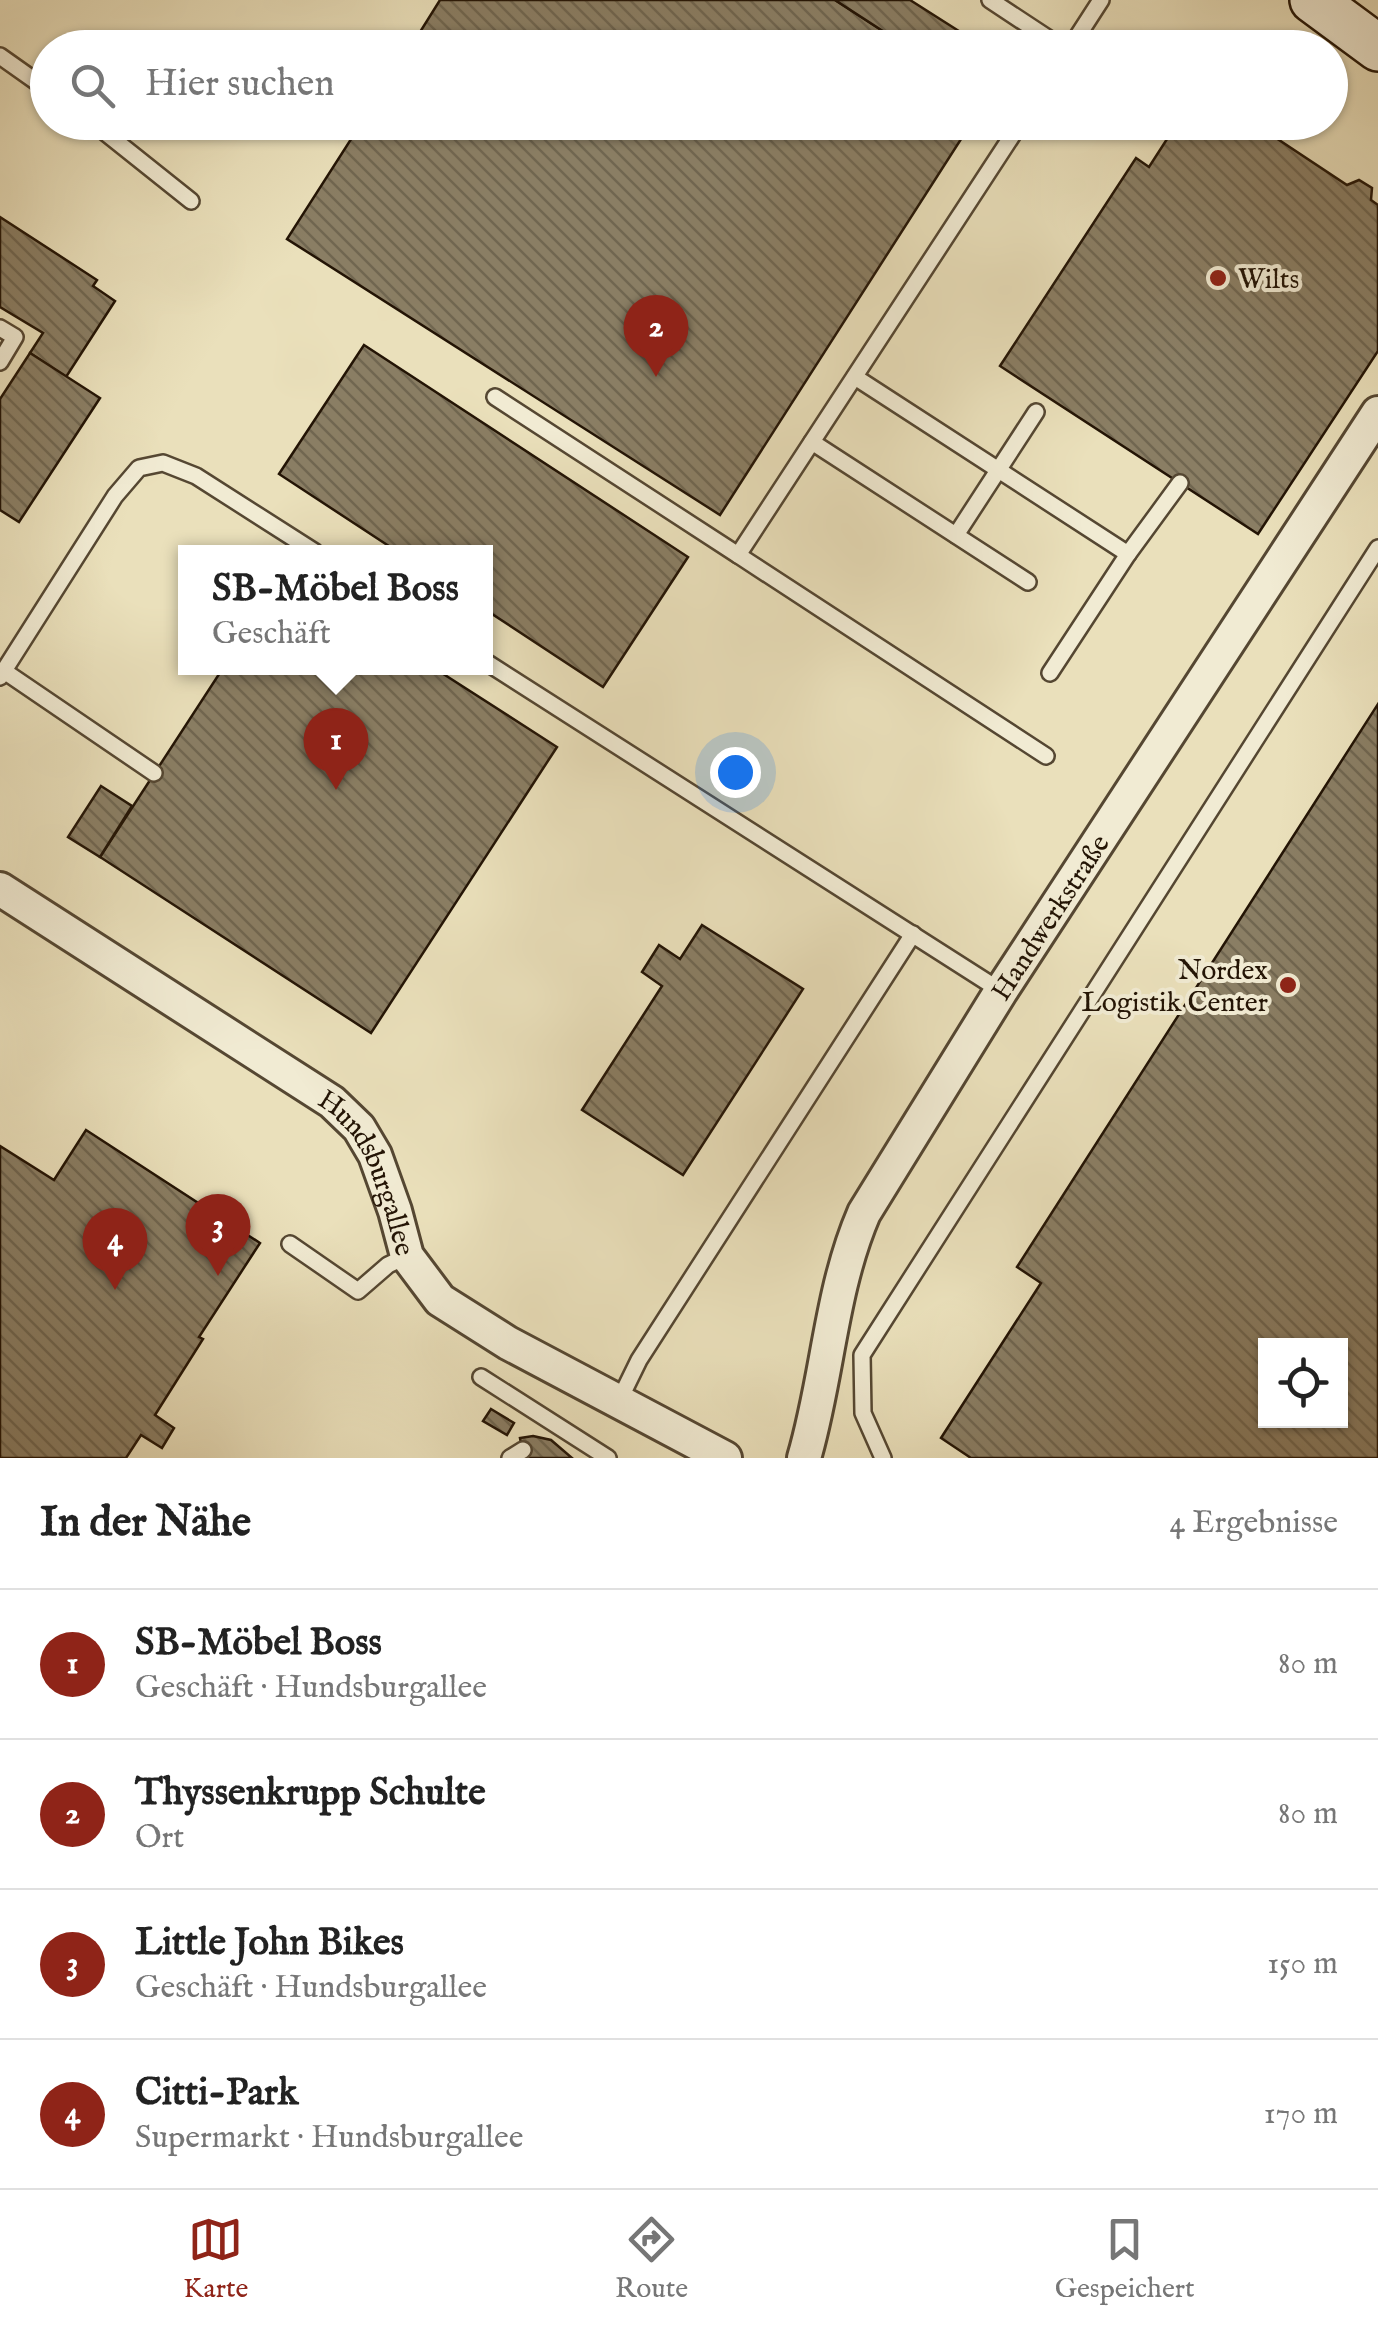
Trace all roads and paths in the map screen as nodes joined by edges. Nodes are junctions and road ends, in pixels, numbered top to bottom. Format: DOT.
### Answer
graph roads {
  1 [pos="990,0"];
  2 [pos="1101,0"];
  3 [pos="1313,0"];
  4 [pos="1038,30"];
  5 [pos="1080,30"];
  6 [pos="1378,48"];
  7 [pos="0,56"];
  8 [pos="30,77"];
  9 [pos="115,140"];
  10 [pos="1009,140"];
  11 [pos="192,201"];
  12 [pos="0,328"];
  13 [pos="0,362"];
  14 [pos="855,377"];
  15 [pos="495,397"];
  16 [pos="1036,412"];
  17 [pos="1378,413"];
  18 [pos="812,442"];
  19 [pos="998,470"];
  20 [pos="1180,483"];
  21 [pos="956,535"];
  22 [pos="304,545"];
  23 [pos="1378,548"];
  24 [pos="1128,554"];
  25 [pos="738,555"];
  26 [pos="1028,582"];
  27 [pos="493,666"];
  28 [pos="1050,673"];
  29 [pos="2,674"];
  30 [pos="1046,756"];
  31 [pos="154,774"];
  32 [pos="0,889"];
  33 [pos="913,934"];
  34 [pos="1001,991"];
  35 [pos="290,1244"];
  36 [pos="407,1256"];
  37 [pos="481,1377"];
  38 [pos="618,1402"];
  39 [pos="608,1458"];
  40 [pos="725,1458"];
  41 [pos="804,1458"];
  42 [pos="882,1458"];
  1 -- 4 [label="lane"];
  2 -- 5 [label="lane"];
  3 -- 6 [label="street"];
  7 -- 8 [label="lane"];
  9 -- 11 [label="lane"];
  10 -- 14 [label="lane"];
  12 -- 13 [label="lane"];
  14 -- 18 [label="lane"];
  14 -- 19 [label="lane"];
  15 -- 25 [label="lane"];
  16 -- 19 [label="lane"];
  17 -- 34 [label="street, Handwerkstraße"];
  18 -- 21 [label="lane"];
  18 -- 25 [label="lane"];
  19 -- 21 [label="lane"];
  19 -- 24 [label="lane"];
  20 -- 24 [label="lane"];
  21 -- 26 [label="lane"];
  22 -- 29 [label="lane"];
  23 -- 42 [label="lane"];
  24 -- 28 [label="lane"];
  25 -- 30 [label="lane"];
  27 -- 33 [label="lane"];
  29 -- 31 [label="lane"];
  32 -- 36 [label="street, Hundsburgallee"];
  33 -- 34 [label="lane"];
  33 -- 38 [label="lane"];
  34 -- 41 [label="street, Handwerkstraße"];
  35 -- 36 [label="lane"];
  36 -- 38 [label="street, Hundsburgallee"];
  37 -- 39 [label="lane"];
  38 -- 40 [label="street, Hundsburgallee"];
}
